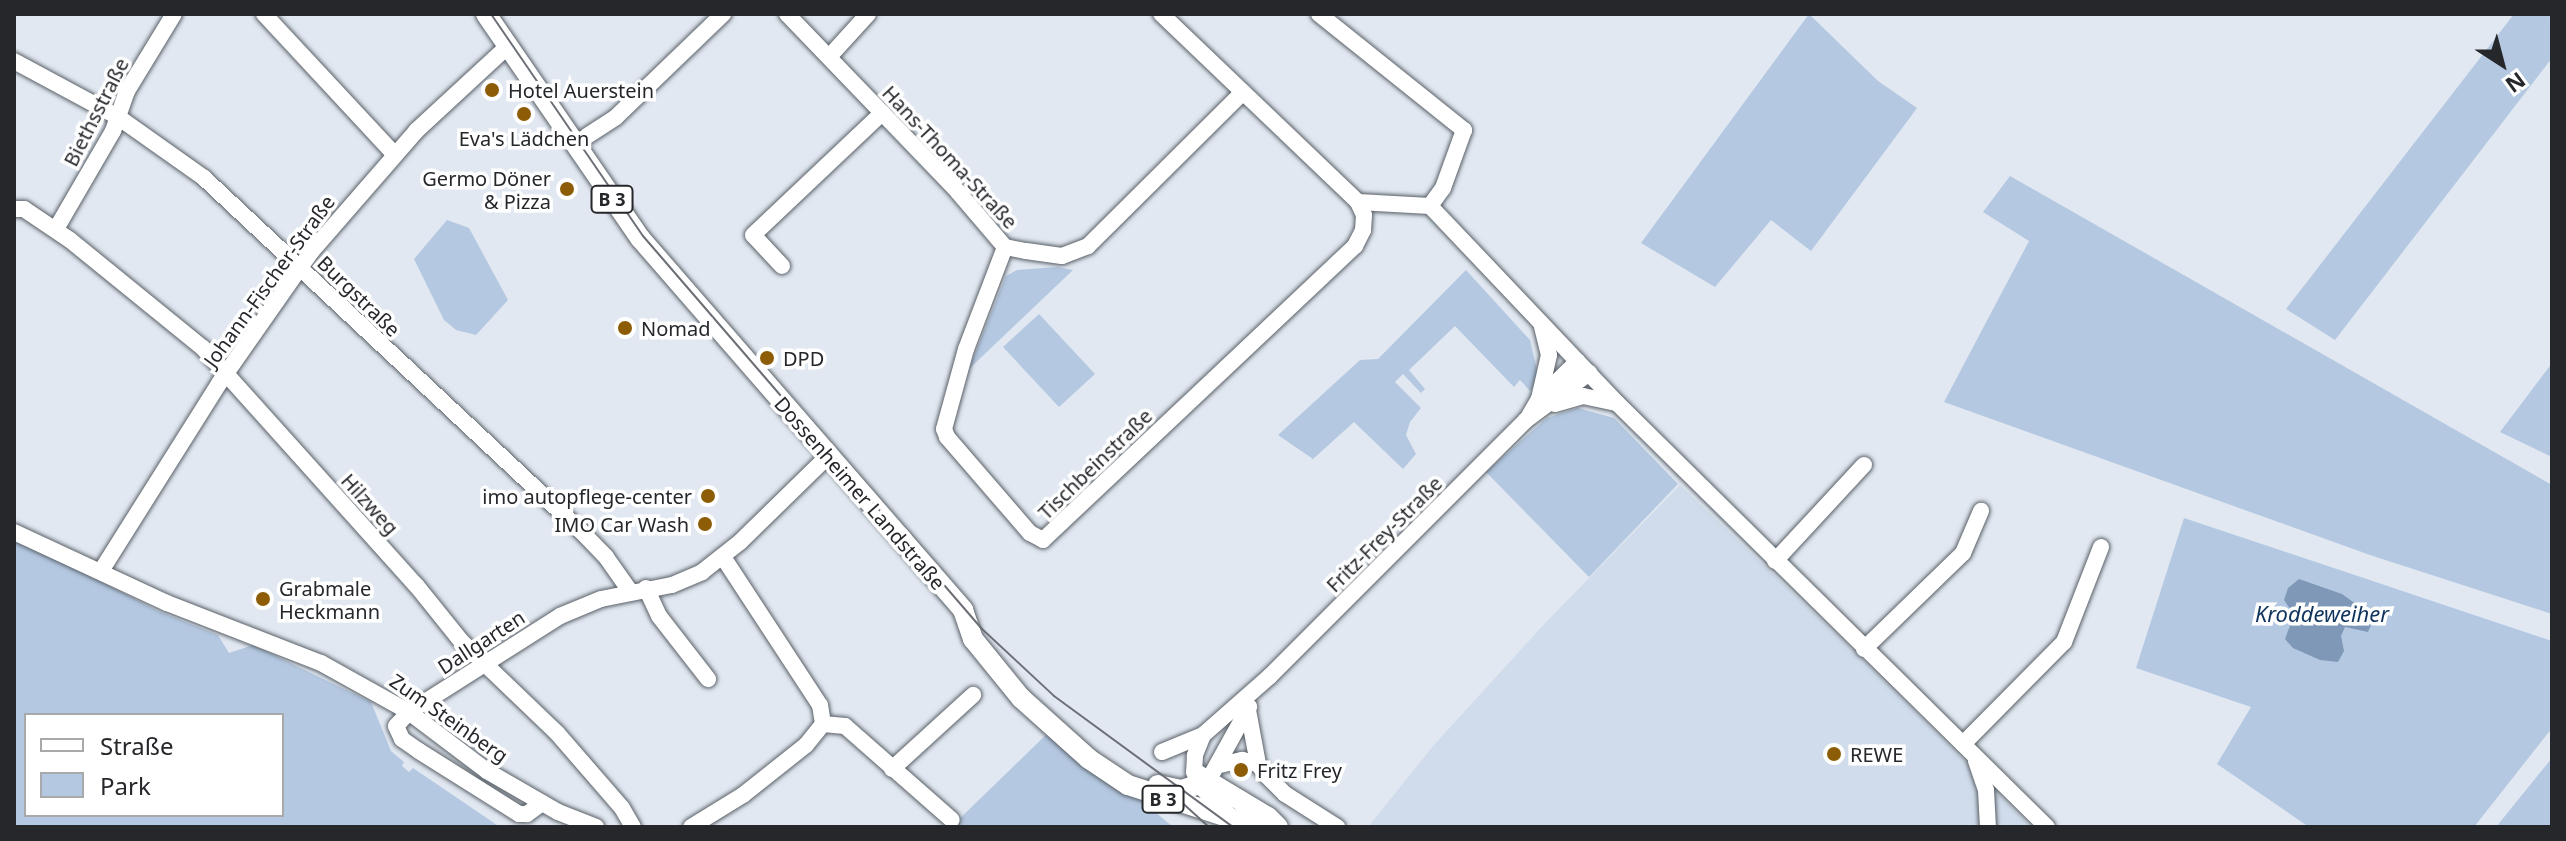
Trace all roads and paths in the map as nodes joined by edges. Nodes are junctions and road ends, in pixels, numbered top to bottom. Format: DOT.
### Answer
graph roads {
  1 [pos="174,14"];
  2 [pos="264,14"];
  3 [pos="486,14"];
  4 [pos="723,14"];
  5 [pos="787,14"];
  6 [pos="868,14"];
  7 [pos="1161,14"];
  8 [pos="1319,14"];
  9 [pos="508,46"];
  10 [pos="829,57"];
  11 [pos="14,61"];
  12 [pos="1243,92"];
  13 [pos="882,113"];
  14 [pos="118,117"];
  15 [pos="587,136"];
  16 [pos="394,154"];
  17 [pos="1358,202"];
  18 [pos="1430,206"];
  19 [pos="14,209"];
  20 [pos="56,229"];
  21 [pos="1005,247"];
  22 [pos="299,266"];
  23 [pos="782,266"];
  24 [pos="1542,324"];
  25 [pos="1583,367"];
  26 [pos="226,374"];
  27 [pos="1544,402"];
  28 [pos="1617,403"];
  29 [pos="828,456"];
  30 [pos="1864,465"];
  31 [pos="1981,511"];
  32 [pos="14,532"];
  33 [pos="2101,547"];
  34 [pos="723,557"];
  35 [pos="1775,561"];
  36 [pos="101,571"];
  37 [pos="638,589"];
  38 [pos="1864,649"];
  39 [pos="485,662"];
  40 [pos="1270,676"];
  41 [pos="708,679"];
  42 [pos="973,695"];
  43 [pos="1248,710"];
  44 [pos="409,712"];
  45 [pos="823,724"];
  46 [pos="1203,735"];
  47 [pos="1968,750"];
  48 [pos="1162,752"];
  49 [pos="1258,764"];
  50 [pos="1101,767"];
  51 [pos="892,769"];
  52 [pos="1205,776"];
  53 [pos="542,803"];
  54 [pos="2033,814"];
  55 [pos="1230,816"];
  56 [pos="952,820"];
  57 [pos="711,823"];
  58 [pos="596,827"];
  59 [pos="633,827"];
  60 [pos="691,827"];
  61 [pos="1258,827"];
  62 [pos="1278,827"];
  63 [pos="1337,827"];
  64 [pos="1988,827"];
  65 [pos="2021,827"];
  66 [pos="2047,827"];
  1 -- 14 [label="street, Biethsstraße"];
  2 -- 16 [label="street"];
  3 -- 9 [label="main road, Dossenheimer Landstraße / B 3"];
  4 -- 15 [label="street"];
  5 -- 10 [label="street, Hans-Thoma-Straße"];
  6 -- 10 [label="street"];
  7 -- 12 [label="street"];
  8 -- 18 [label="street"];
  9 -- 16 [label="street, Johann-Fischer-Straße"];
  9 -- 29 [label="main road, Dossenheimer Landstraße / B 3"];
  10 -- 13 [label="street, Hans-Thoma-Straße"];
  11 -- 14 [label="street, Burgstraße"];
  12 -- 17 [label="street"];
  12 -- 21 [label="street, Hans-Thoma-Straße"];
  13 -- 21 [label="street, Hans-Thoma-Straße"];
  13 -- 23 [label="street"];
  14 -- 20 [label="street, Biethsstraße"];
  14 -- 22 [label="street, Burgstraße"];
  16 -- 22 [label="street, Johann-Fischer-Straße"];
  17 -- 18 [label="street"];
  17 -- 21 [label="street, Tischbeinstraße"];
  18 -- 24 [label="street"];
  19 -- 20 [label="street"];
  20 -- 26 [label="street, Hilzweg"];
  22 -- 26 [label="street, Johann-Fischer-Straße"];
  22 -- 37 [label="street, Burgstraße"];
  24 -- 25 [label="street"];
  24 -- 27 [label="street, Fritz-Frey-Straße"];
  25 -- 27 [label="street, Fritz-Frey-Straße"];
  25 -- 28 [label="street"];
  26 -- 36 [label="street, Johann-Fischer-Straße"];
  26 -- 39 [label="street, Hilzweg"];
  27 -- 28 [label="street"];
  27 -- 40 [label="street, Fritz-Frey-Straße"];
  28 -- 35 [label="street"];
  29 -- 34 [label="street"];
  29 -- 50 [label="main road, Dossenheimer Landstraße / B 3"];
  30 -- 35 [label="street"];
  31 -- 38 [label="street"];
  32 -- 36 [label="street, Zum Steinberg"];
  33 -- 47 [label="street"];
  34 -- 37 [label="street"];
  34 -- 45 [label="street"];
  35 -- 38 [label="street"];
  36 -- 44 [label="street, Zum Steinberg"];
  37 -- 39 [label="street, Dallgarten"];
  37 -- 41 [label="street, Burgstraße"];
  38 -- 47 [label="street"];
  39 -- 44 [label="street, Dallgarten"];
  39 -- 59 [label="street, Hilzweg"];
  40 -- 43 [label="street, Fritz-Frey-Straße"];
  40 -- 46 [label="street, Fritz-Frey-Straße"];
  42 -- 51 [label="street"];
  43 -- 49 [label="street"];
  43 -- 52 [label="street, Fritz-Frey-Straße"];
  44 -- 53 [label="street, Zum Steinberg"];
  44 -- 53 [label="street"];
  45 -- 51 [label="street"];
  45 -- 57 [label="street"];
  46 -- 48 [label="street, Fritz-Frey-Straße"];
  46 -- 52 [label="street"];
  47 -- 54 [label="street"];
  47 -- 64 [label="street"];
  49 -- 52 [label="street"];
  49 -- 63 [label="street"];
  50 -- 52 [label="main road, Dossenheimer Landstraße / B 3"];
  50 -- 55 [label="main road, Dossenheimer Landstraße / B 3"];
  51 -- 56 [label="street"];
  52 -- 55 [label="street, Dossenheimer Landstraße"];
  52 -- 62 [label="main road, Dossenheimer Landstraße / B 3"];
  53 -- 58 [label="street, Zum Steinberg"];
  54 -- 65 [label="street"];
  54 -- 66 [label="street"];
  55 -- 61 [label="main road, Dossenheimer Landstraße / B 3"];
  57 -- 60 [label="street"];
}
